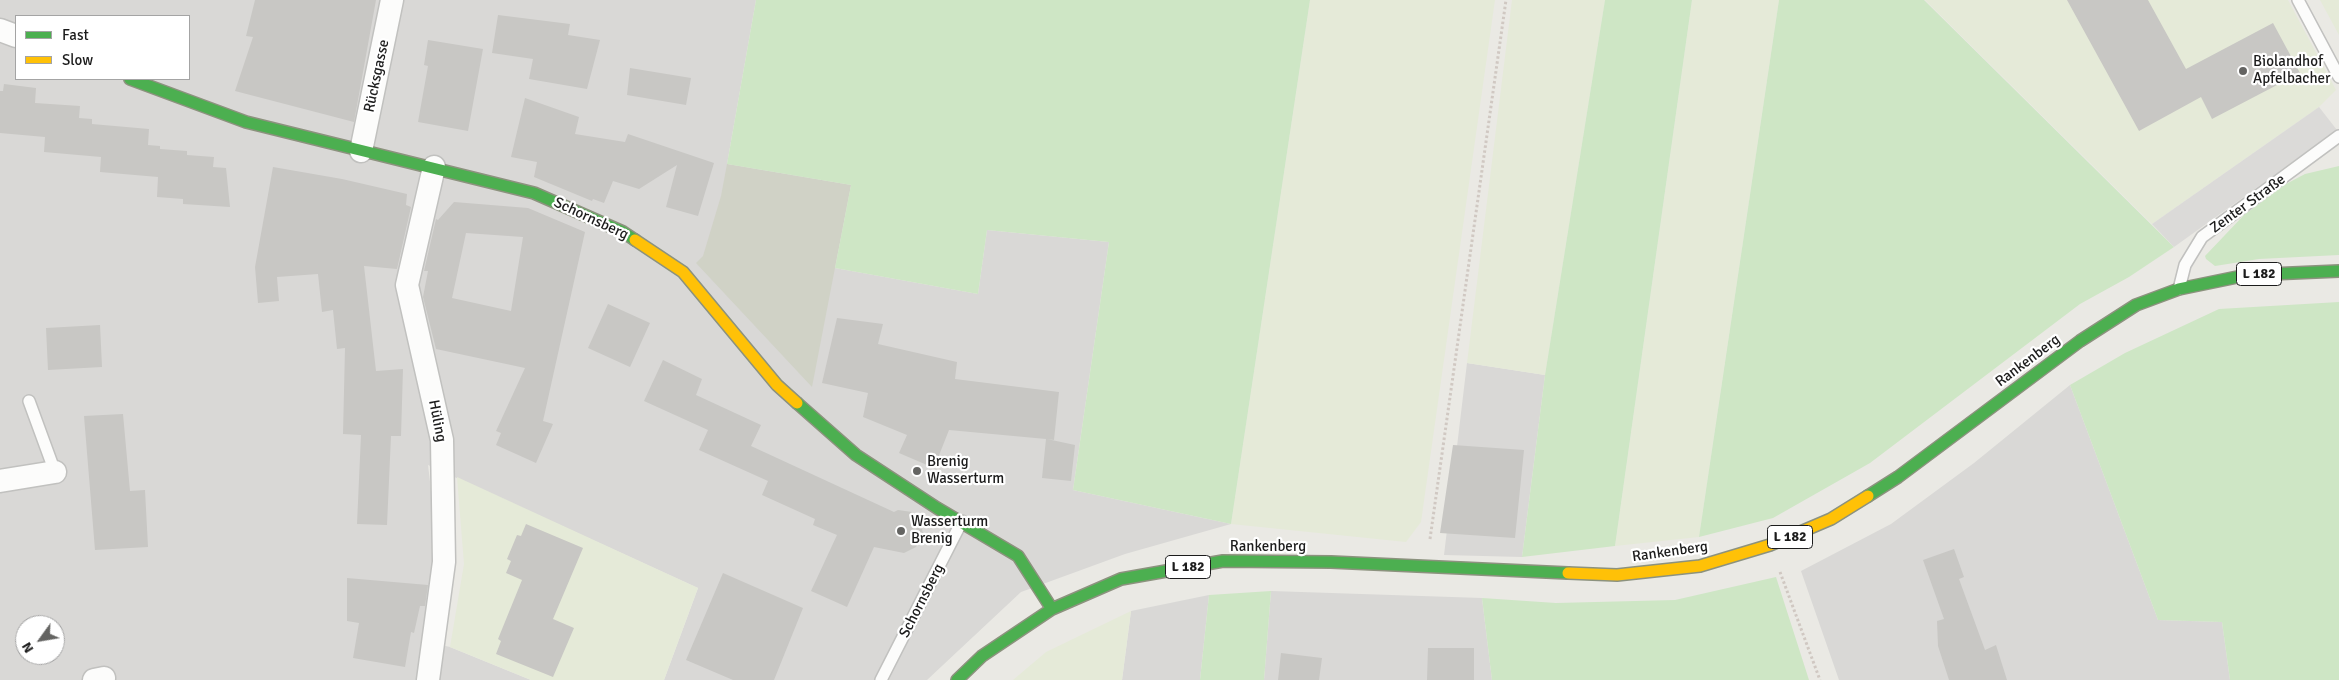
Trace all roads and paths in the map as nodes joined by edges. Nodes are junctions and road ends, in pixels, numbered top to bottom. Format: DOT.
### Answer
graph roads {
  1 [pos="392,0"];
  2 [pos="1506,0"];
  3 [pos="2298,0"];
  4 [pos="0,30"];
  5 [pos="15,36"];
  6 [pos="2339,77"];
  7 [pos="133,80"];
  8 [pos="2339,136"];
  9 [pos="361,151"];
  10 [pos="434,168"];
  11 [pos="2339,271"];
  12 [pos="2179,289"];
  13 [pos="29,401"];
  14 [pos="55,472"];
  15 [pos="0,481"];
  16 [pos="962,521"];
  17 [pos="1770,545"];
  18 [pos="1426,568"];
  19 [pos="1052,609"];
  20 [pos="428,680"];
  21 [pos="881,680"];
  22 [pos="957,680"];
  23 [pos="1820,680"];
  1 -- 9 [label="street, Rücksgasse"];
  2 -- 18 [label="path"];
  3 -- 6 [label="lane"];
  4 -- 5 [label="street"];
  7 -- 9 [label="main road, Schornsberg"];
  8 -- 12 [label="lane, Zenter Straße"];
  9 -- 10 [label="main road, Schornsberg"];
  10 -- 16 [label="main road, Schornsberg"];
  10 -- 20 [label="street, Hüling"];
  11 -- 12 [label="main road, Rankenberg / L 182"];
  12 -- 17 [label="main road, Rankenberg / L 182"];
  13 -- 14 [label="lane"];
  14 -- 15 [label="street"];
  16 -- 19 [label="main road, Schornsberg"];
  16 -- 21 [label="lane, Schornsberg"];
  17 -- 18 [label="main road, Rankenberg / L 182"];
  17 -- 23 [label="path"];
  18 -- 19 [label="main road, Rankenberg / L 182"];
  19 -- 22 [label="main road, Rankenberg / L 182"];
}
